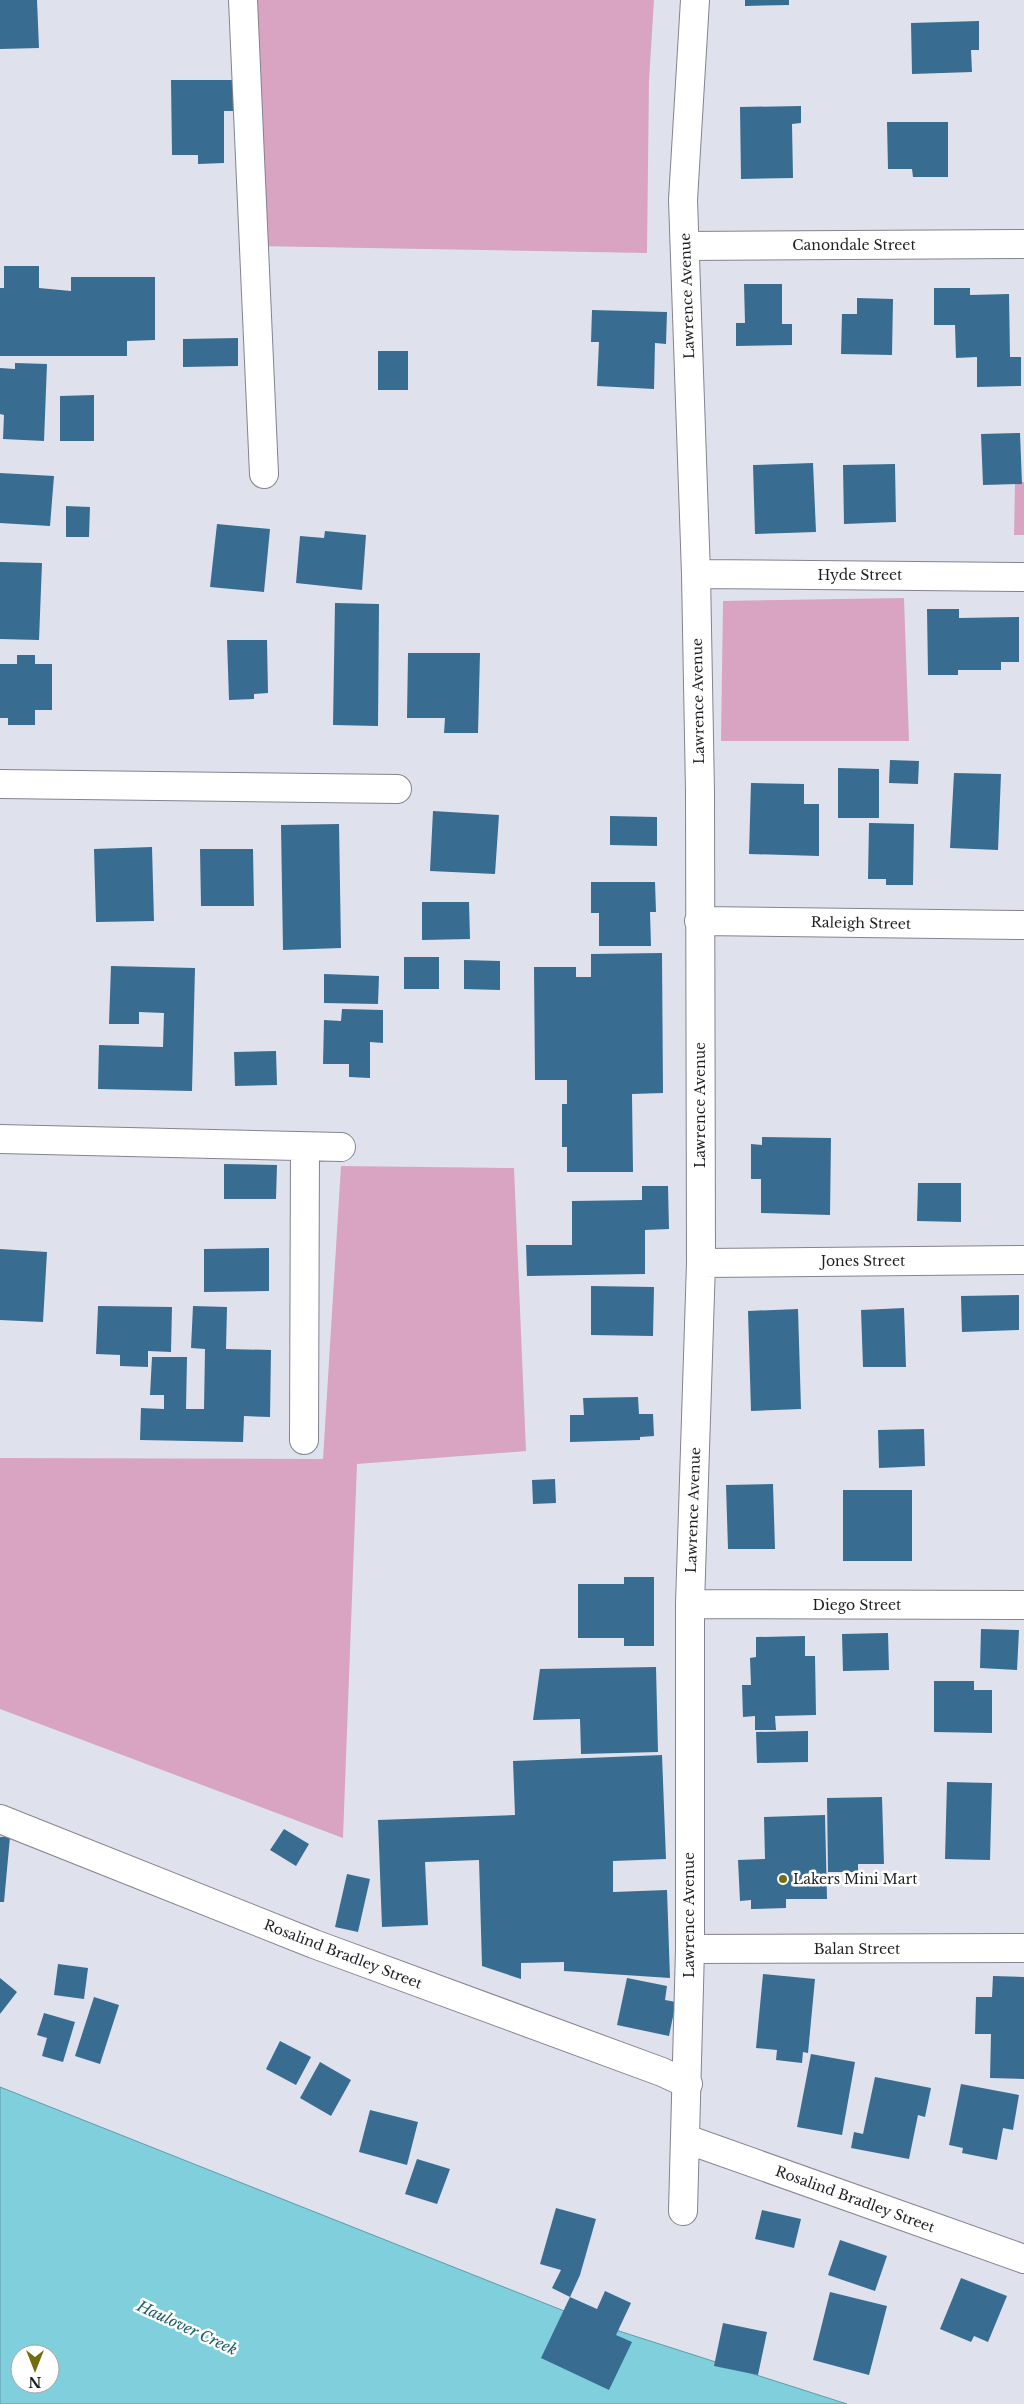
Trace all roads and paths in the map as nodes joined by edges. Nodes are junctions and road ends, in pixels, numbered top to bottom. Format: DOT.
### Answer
graph roads {
  1 [pos="243,0"];
  2 [pos="696,0"];
  3 [pos="1024,244"];
  4 [pos="685,246"];
  5 [pos="264,474"];
  6 [pos="696,574"];
  7 [pos="1024,577"];
  8 [pos="0,784"];
  9 [pos="397,789"];
  10 [pos="699,921"];
  11 [pos="1024,925"];
  12 [pos="0,1138"];
  13 [pos="305,1147"];
  14 [pos="341,1147"];
  15 [pos="1024,1260"];
  16 [pos="701,1262"];
  17 [pos="304,1440"];
  18 [pos="690,1604"];
  19 [pos="1024,1606"];
  20 [pos="0,1819"];
  21 [pos="1024,1948"];
  22 [pos="690,1949"];
  23 [pos="688,2084"];
  24 [pos="686,2139"];
  25 [pos="683,2211"];
  26 [pos="1024,2259"];
  1 -- 5 [label="street"];
  2 -- 4 [label="street, Lawrence Avenue"];
  3 -- 4 [label="street, Canondale Street"];
  4 -- 6 [label="street, Lawrence Avenue"];
  6 -- 7 [label="street, Hyde Street"];
  6 -- 10 [label="street, Lawrence Avenue"];
  8 -- 9 [label="street"];
  10 -- 11 [label="street, Raleigh Street"];
  10 -- 16 [label="street, Lawrence Avenue"];
  12 -- 13 [label="street"];
  13 -- 14 [label="street"];
  13 -- 17 [label="street"];
  15 -- 16 [label="street, Jones Street"];
  16 -- 18 [label="street, Lawrence Avenue"];
  18 -- 19 [label="street, Diego Street"];
  18 -- 22 [label="street, Lawrence Avenue"];
  20 -- 23 [label="street, Rosalind Bradley Street"];
  21 -- 22 [label="street, Balan Street"];
  22 -- 23 [label="street, Lawrence Avenue"];
  23 -- 24 [label="street, Lawrence Avenue"];
  24 -- 25 [label="street, Lawrence Avenue"];
  24 -- 26 [label="street, Rosalind Bradley Street"];
}
